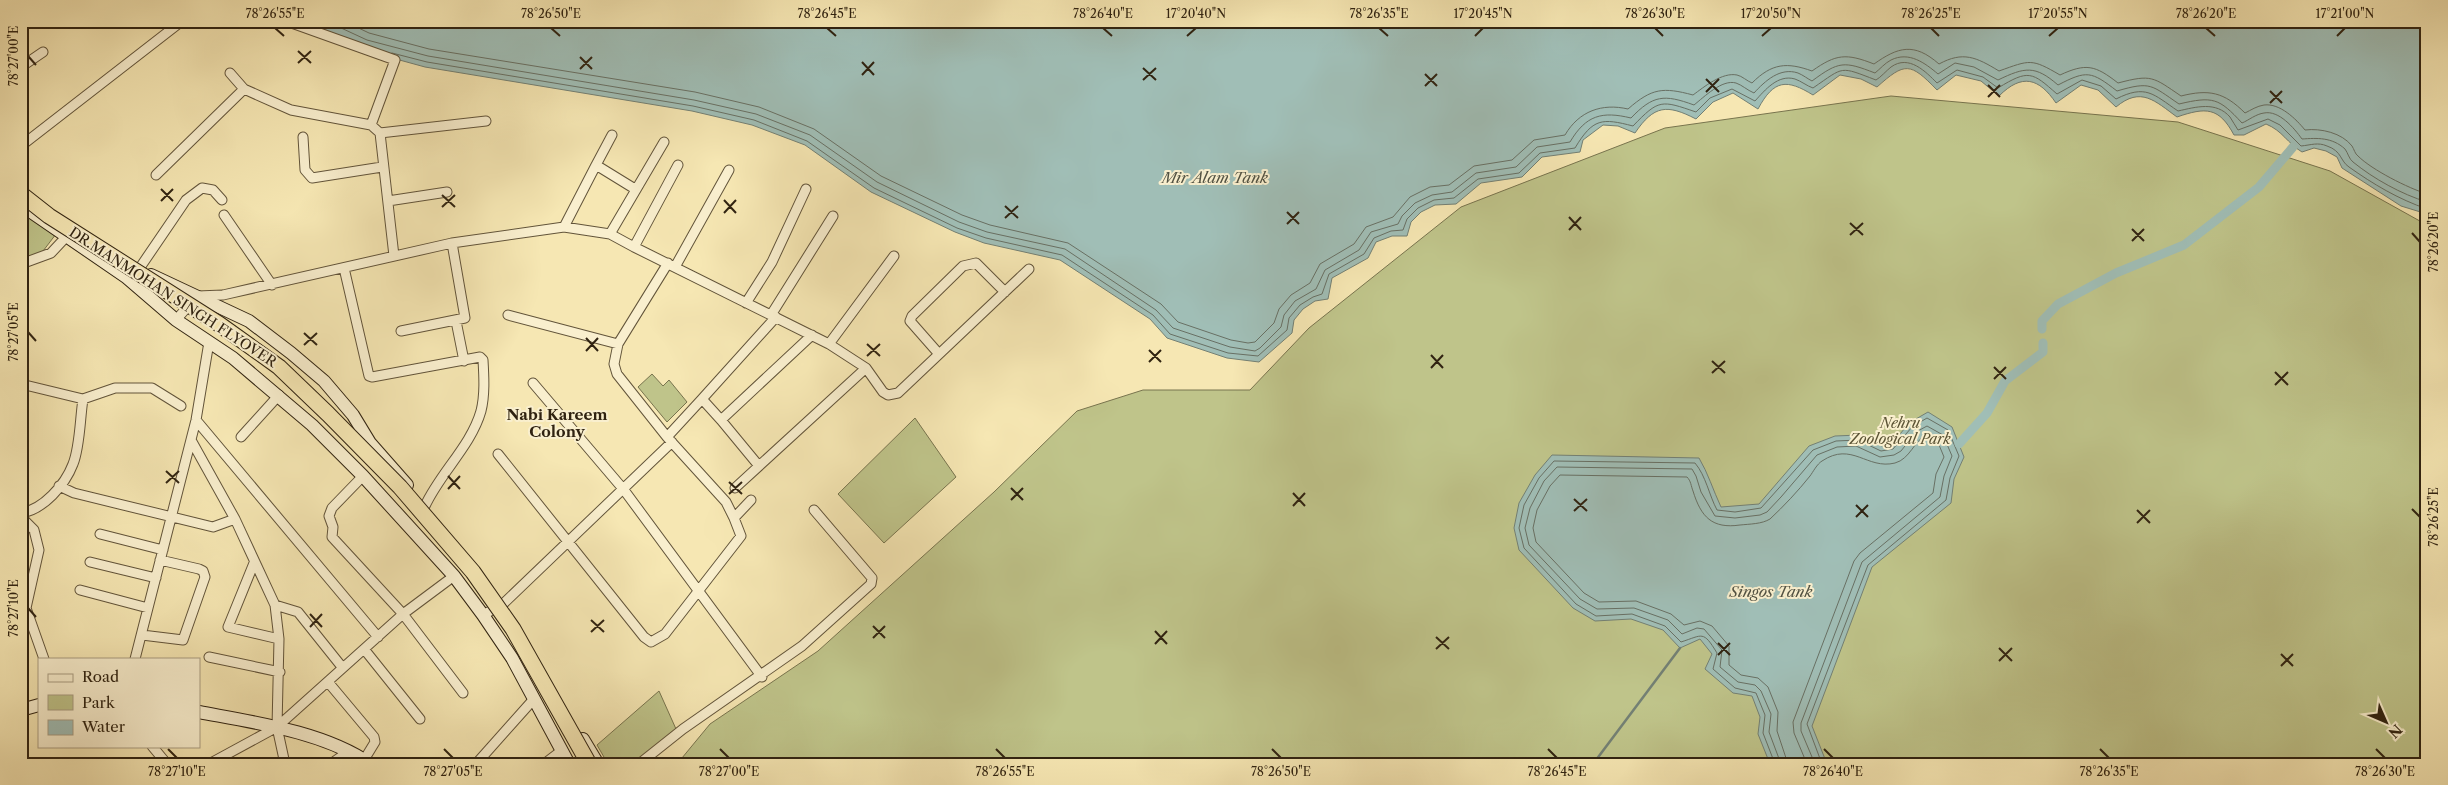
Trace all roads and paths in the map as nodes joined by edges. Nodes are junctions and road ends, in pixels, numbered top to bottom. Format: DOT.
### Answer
graph roads {
  1 [pos="182,21"];
  2 [pos="286,21"];
  3 [pos="43,52"];
  4 [pos="21,67"];
  5 [pos="230,73"];
  6 [pos="244,89"];
  7 [pos="486,121"];
  8 [pos="370,125"];
  9 [pos="380,133"];
  10 [pos="612,135"];
  11 [pos="303,137"];
  12 [pos="664,142"];
  13 [pos="21,146"];
  14 [pos="596,165"];
  15 [pos="678,165"];
  16 [pos="382,167"];
  17 [pos="729,170"];
  18 [pos="156,174"];
  19 [pos="635,189"];
  20 [pos="806,189"];
  21 [pos="21,190"];
  22 [pos="447,192"];
  23 [pos="21,194"];
  24 [pos="222,200"];
  25 [pos="388,201"];
  26 [pos="21,203"];
  27 [pos="224,215"];
  28 [pos="833,216"];
  29 [pos="564,227"];
  30 [pos="610,234"];
  31 [pos="66,237"];
  32 [pos="452,243"];
  33 [pos="634,247"];
  34 [pos="394,256"];
  35 [pos="894,256"];
  36 [pos="21,264"];
  37 [pos="671,265"];
  38 [pos="344,268"];
  39 [pos="139,269"];
  40 [pos="1029,269"];
  41 [pos="272,285"];
  42 [pos="1005,292"];
  43 [pos="197,296"];
  44 [pos="746,304"];
  45 [pos="508,315"];
  46 [pos="774,316"];
  47 [pos="176,320"];
  48 [pos="456,320"];
  49 [pos="400,331"];
  50 [pos="812,335"];
  51 [pos="209,342"];
  52 [pos="618,344"];
  53 [pos="829,344"];
  54 [pos="939,354"];
  55 [pos="464,361"];
  56 [pos="866,368"];
  57 [pos="533,383"];
  58 [pos="21,384"];
  59 [pos="279,395"];
  60 [pos="83,399"];
  61 [pos="702,399"];
  62 [pos="181,406"];
  63 [pos="196,420"];
  64 [pos="722,420"];
  65 [pos="241,437"];
  66 [pos="191,440"];
  67 [pos="669,440"];
  68 [pos="498,454"];
  69 [pos="759,466"];
  70 [pos="363,476"];
  71 [pos="59,486"];
  72 [pos="735,488"];
  73 [pos="624,490"];
  74 [pos="751,500"];
  75 [pos="425,506"];
  76 [pos="814,510"];
  77 [pos="21,515"];
  78 [pos="171,516"];
  79 [pos="734,518"];
  80 [pos="235,519"];
  81 [pos="100,534"];
  82 [pos="568,542"];
  83 [pos="161,555"];
  84 [pos="90,562"];
  85 [pos="254,563"];
  86 [pos="454,576"];
  87 [pos="156,578"];
  88 [pos="80,590"];
  89 [pos="698,590"];
  90 [pos="503,604"];
  91 [pos="275,605"];
  92 [pos="148,608"];
  93 [pos="403,614"];
  94 [pos="483,615"];
  95 [pos="142,635"];
  96 [pos="378,637"];
  97 [pos="279,639"];
  98 [pos="364,649"];
  99 [pos="209,657"];
  100 [pos="44,658"];
  101 [pos="135,658"];
  102 [pos="342,667"];
  103 [pos="280,672"];
  104 [pos="762,676"];
  105 [pos="328,682"];
  106 [pos="464,693"];
  107 [pos="533,700"];
  108 [pos="38,705"];
  109 [pos="21,710"];
  110 [pos="200,712"];
  111 [pos="420,719"];
  112 [pos="277,727"];
  113 [pos="154,748"];
  114 [pos="349,751"];
  115 [pos="561,751"];
  116 [pos="367,762"];
  117 [pos="167,764"];
  118 [pos="209,764"];
  119 [pos="285,764"];
  120 [pos="331,764"];
  121 [pos="476,764"];
  122 [pos="544,764"];
  123 [pos="569,764"];
  124 [pos="581,764"];
  125 [pos="589,764"];
  126 [pos="598,764"];
  127 [pos="639,764"];
  1 -- 13 [label="street"];
  2 -- 8 [label="street"];
  3 -- 4 [label="street"];
  5 -- 6 [label="street"];
  6 -- 8 [label="street"];
  6 -- 18 [label="street"];
  7 -- 9 [label="street"];
  8 -- 9 [label="street"];
  9 -- 16 [label="street"];
  10 -- 14 [label="street"];
  11 -- 16 [label="street"];
  12 -- 19 [label="street"];
  14 -- 19 [label="street"];
  14 -- 29 [label="street"];
  15 -- 33 [label="street"];
  16 -- 25 [label="street"];
  17 -- 37 [label="street"];
  19 -- 30 [label="street"];
  20 -- 44 [label="street"];
  21 -- 39 [label="street"];
  22 -- 25 [label="street"];
  23 -- 125 [label="highway, DR.MANMOHAN SINGH FLYOVER, bridge"];
  24 -- 39 [label="street"];
  25 -- 34 [label="street"];
  26 -- 31 [label="street"];
  26 -- 124 [label="highway, DR.MANMOHAN SINGH FLYOVER"];
  27 -- 41 [label="street"];
  28 -- 46 [label="street"];
  29 -- 30 [label="street"];
  29 -- 32 [label="street"];
  30 -- 33 [label="street"];
  31 -- 36 [label="street"];
  31 -- 47 [label="street"];
  32 -- 34 [label="street"];
  32 -- 48 [label="street"];
  33 -- 37 [label="street"];
  34 -- 38 [label="street"];
  35 -- 53 [label="street"];
  37 -- 44 [label="street"];
  37 -- 52 [label="street"];
  38 -- 41 [label="street"];
  38 -- 55 [label="street"];
  39 -- 43 [label="street"];
  40 -- 42 [label="street"];
  41 -- 43 [label="street"];
  42 -- 54 [label="street"];
  42 -- 54 [label="street"];
  43 -- 47 [label="street"];
  43 -- 75 [label="street"];
  44 -- 46 [label="street"];
  45 -- 52 [label="street"];
  46 -- 50 [label="street"];
  46 -- 61 [label="street"];
  47 -- 51 [label="street"];
  48 -- 49 [label="street"];
  48 -- 55 [label="street"];
  50 -- 53 [label="street"];
  50 -- 64 [label="street"];
  51 -- 59 [label="street"];
  51 -- 63 [label="street"];
  52 -- 67 [label="street"];
  53 -- 56 [label="street"];
  54 -- 56 [label="street"];
  55 -- 75 [label="street"];
  56 -- 69 [label="street"];
  57 -- 73 [label="street"];
  58 -- 60 [label="street"];
  59 -- 65 [label="street"];
  59 -- 70 [label="street"];
  60 -- 62 [label="street"];
  60 -- 71 [label="street"];
  61 -- 64 [label="street"];
  61 -- 67 [label="street"];
  63 -- 66 [label="street"];
  63 -- 96 [label="street"];
  64 -- 69 [label="street"];
  66 -- 78 [label="street"];
  66 -- 80 [label="street"];
  67 -- 73 [label="street"];
  67 -- 79 [label="street"];
  68 -- 82 [label="street"];
  69 -- 72 [label="street"];
  70 -- 86 [label="street"];
  70 -- 93 [label="street"];
  71 -- 77 [label="street"];
  71 -- 78 [label="street"];
  73 -- 82 [label="street"];
  73 -- 89 [label="street"];
  74 -- 79 [label="street"];
  75 -- 90 [label="street"];
  76 -- 104 [label="street"];
  77 -- 100 [label="street"];
  78 -- 80 [label="street"];
  78 -- 83 [label="street"];
  79 -- 89 [label="street"];
  80 -- 85 [label="street"];
  81 -- 83 [label="street"];
  82 -- 89 [label="street"];
  82 -- 90 [label="street"];
  83 -- 87 [label="street"];
  83 -- 95 [label="street"];
  84 -- 87 [label="street"];
  85 -- 91 [label="street"];
  85 -- 97 [label="street"];
  86 -- 93 [label="street"];
  86 -- 94 [label="street"];
  87 -- 92 [label="street"];
  88 -- 92 [label="street"];
  89 -- 104 [label="street"];
  90 -- 94 [label="street"];
  90 -- 126 [label="street"];
  91 -- 97 [label="street"];
  91 -- 102 [label="street"];
  92 -- 95 [label="street"];
  93 -- 96 [label="street"];
  93 -- 106 [label="street"];
  94 -- 107 [label="street"];
  95 -- 101 [label="street"];
  96 -- 98 [label="street"];
  97 -- 103 [label="street"];
  98 -- 102 [label="street"];
  98 -- 111 [label="street"];
  99 -- 103 [label="street"];
  102 -- 105 [label="street"];
  103 -- 112 [label="street"];
  104 -- 127 [label="street"];
  105 -- 112 [label="street"];
  105 -- 116 [label="street"];
  107 -- 115 [label="street"];
  107 -- 121 [label="street"];
  108 -- 109 [label="street"];
  110 -- 112 [label="street"];
  112 -- 114 [label="street"];
  112 -- 118 [label="street"];
  112 -- 119 [label="street"];
  113 -- 117 [label="street"];
  114 -- 116 [label="street"];
  114 -- 120 [label="street"];
  115 -- 122 [label="street"];
  115 -- 123 [label="street"];
}
